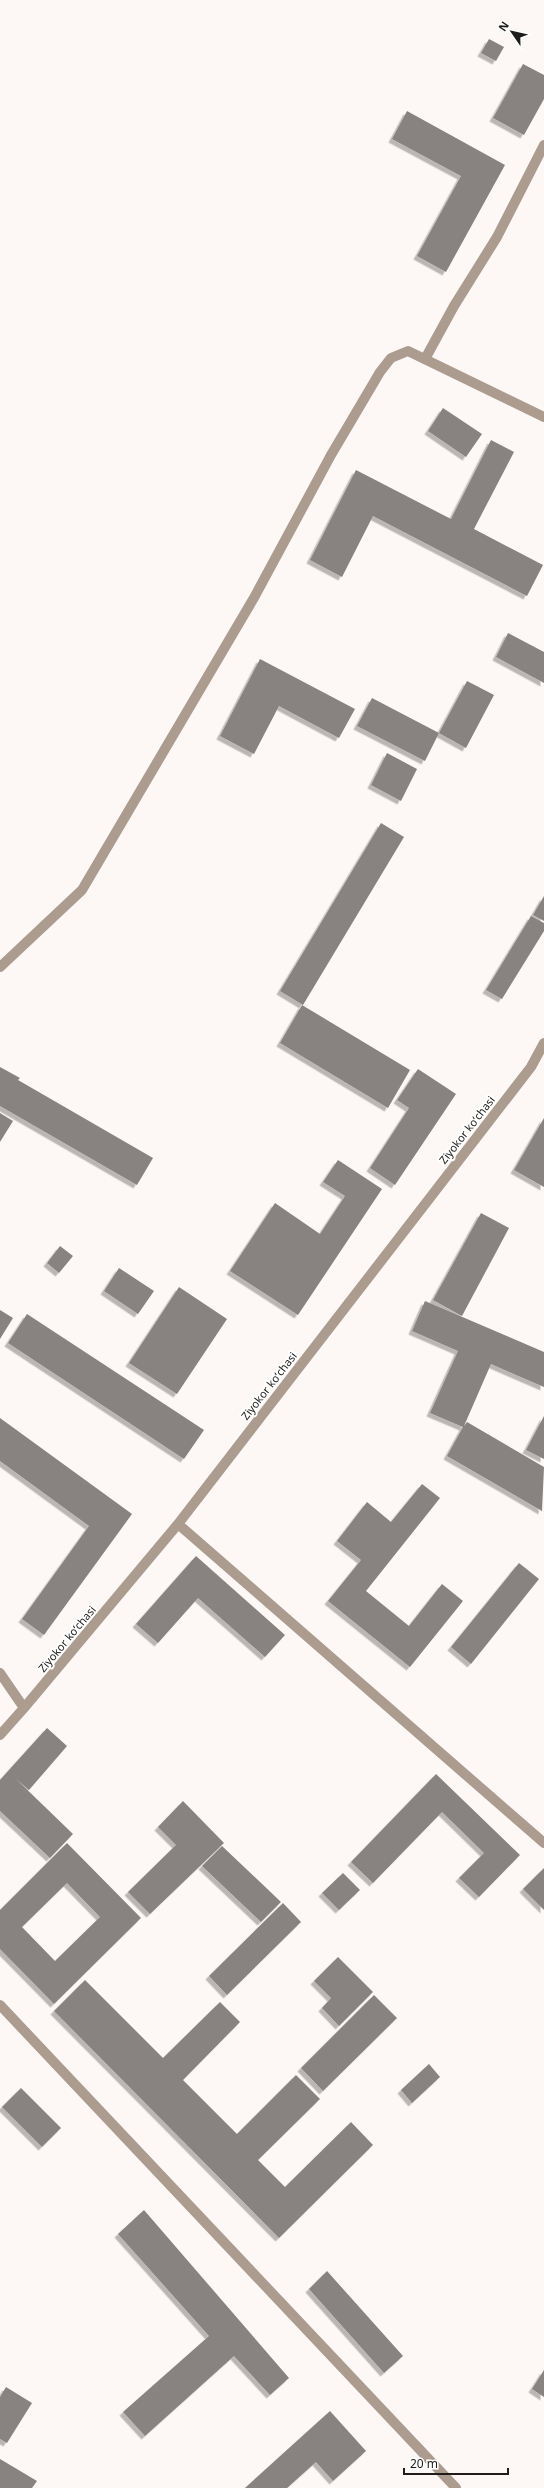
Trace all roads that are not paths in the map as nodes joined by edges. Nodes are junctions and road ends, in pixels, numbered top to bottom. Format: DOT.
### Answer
graph roads {
  1 [pos="544,145"];
  2 [pos="425,359"];
  3 [pos="544,416"];
  4 [pos="0,967"];
  5 [pos="544,1043"];
  6 [pos="178,1524"];
  7 [pos="0,1673"];
  8 [pos="24,1708"];
  9 [pos="0,1735"];
  10 [pos="544,1843"];
  11 [pos="0,2006"];
  12 [pos="456,2488"];
  1 -- 2 [label="street"];
  2 -- 3 [label="street"];
  2 -- 4 [label="street"];
  5 -- 6 [label="street, Ziyokor koʻchasi"];
  6 -- 8 [label="street, Ziyokor koʻchasi"];
  6 -- 10 [label="street"];
  7 -- 8 [label="street"];
  8 -- 9 [label="street, Ziyokor koʻchasi"];
  11 -- 12 [label="street"];
}
